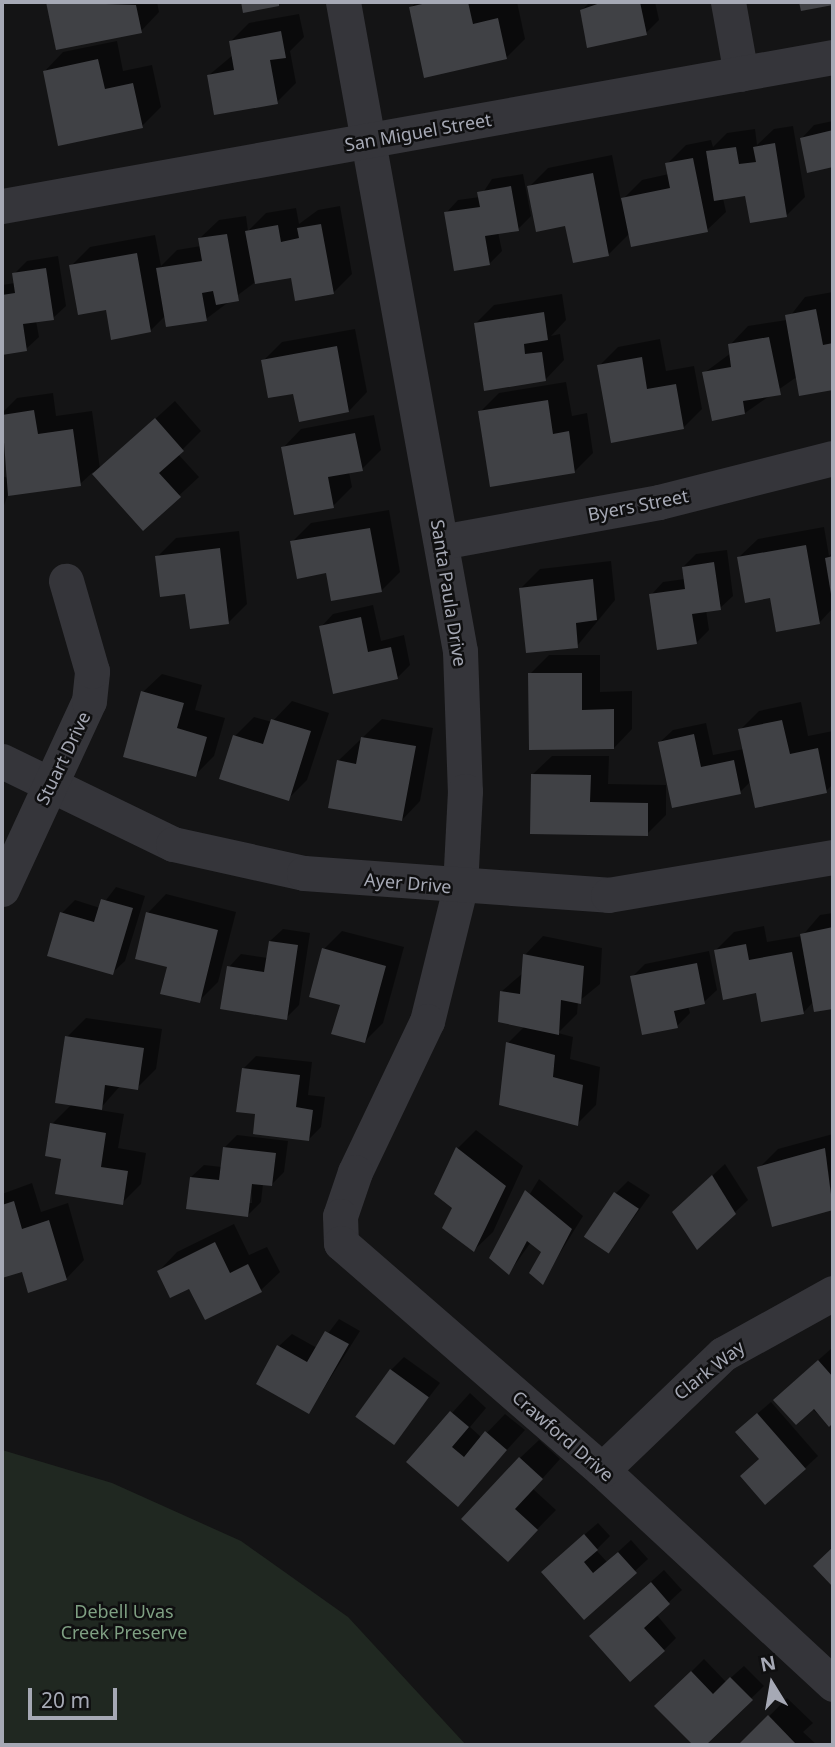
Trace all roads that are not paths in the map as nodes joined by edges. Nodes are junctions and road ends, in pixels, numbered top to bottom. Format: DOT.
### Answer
graph roads {
  1 [pos="343,2"];
  2 [pos="728,2"];
  3 [pos="833,57"];
  4 [pos="741,74"];
  5 [pos="368,141"];
  6 [pos="3,197"];
  7 [pos="833,458"];
  8 [pos="441,541"];
  9 [pos="66,581"];
  10 [pos="2,761"];
  11 [pos="50,786"];
  12 [pos="833,857"];
  13 [pos="460,888"];
  14 [pos="2,889"];
  15 [pos="355,1172"];
  16 [pos="833,1293"];
  17 [pos="603,1470"];
  18 [pos="833,1684"];
  1 -- 5 [label="street, Santa Paula Drive"];
  2 -- 4 [label="street"];
  3 -- 4 [label="street, San Miguel Street"];
  4 -- 5 [label="street, San Miguel Street"];
  5 -- 6 [label="street, San Miguel Street"];
  5 -- 8 [label="street, Santa Paula Drive"];
  7 -- 8 [label="street, Byers Street"];
  8 -- 13 [label="street, Santa Paula Drive"];
  9 -- 11 [label="street, Stuart Drive"];
  10 -- 11 [label="street, Ayer Drive"];
  11 -- 13 [label="street, Ayer Drive"];
  11 -- 14 [label="street, Stuart Drive"];
  12 -- 13 [label="street, Ayer Drive"];
  13 -- 15 [label="street, Santa Paula Drive"];
  15 -- 17 [label="street, Crawford Drive"];
  16 -- 17 [label="street, Clark Way"];
  17 -- 18 [label="street, Crawford Drive"];
}
